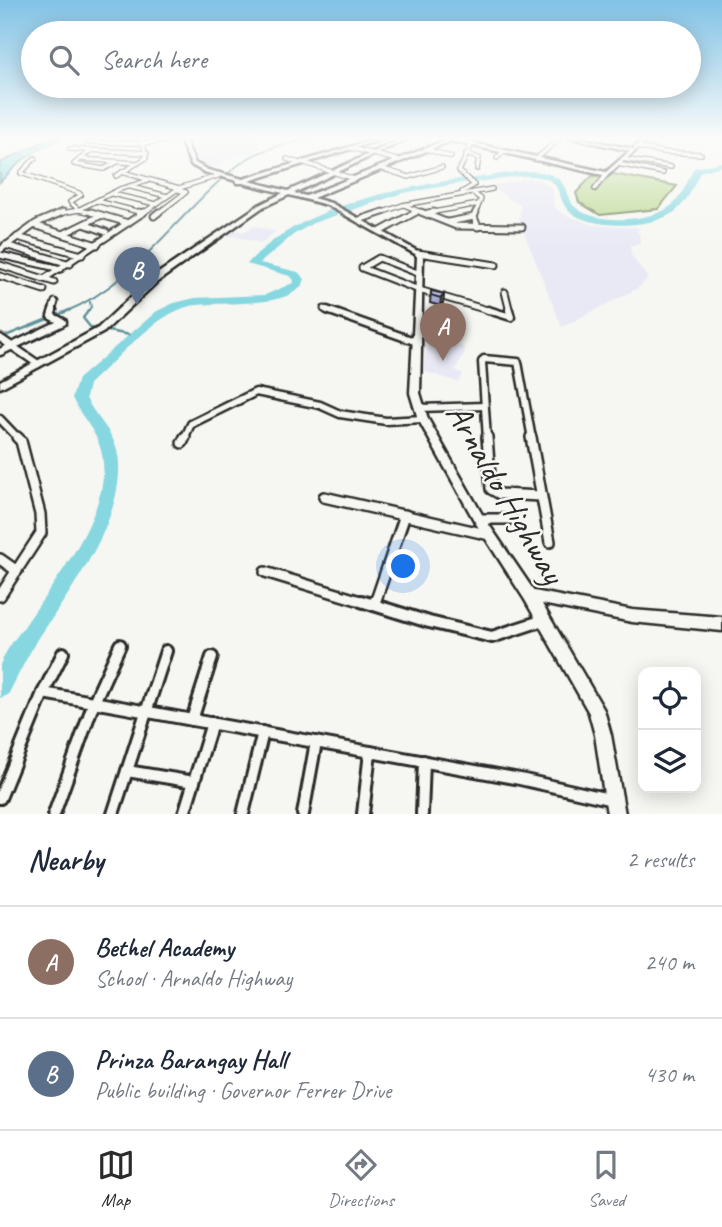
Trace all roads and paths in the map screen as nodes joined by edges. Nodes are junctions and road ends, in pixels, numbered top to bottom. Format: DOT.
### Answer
graph roads {
  1 [pos="27,175"];
  2 [pos="135,175"];
  3 [pos="218,175"];
  4 [pos="261,175"];
  5 [pos="324,175"];
  6 [pos="341,175"];
  7 [pos="363,175"];
  8 [pos="463,175"];
  9 [pos="606,175"];
  10 [pos="222,177"];
  11 [pos="354,179"];
  12 [pos="147,181"];
  13 [pos="238,182"];
  14 [pos="131,187"];
  15 [pos="178,189"];
  16 [pos="492,189"];
  17 [pos="595,189"];
  18 [pos="473,192"];
  19 [pos="284,193"];
  20 [pos="111,194"];
  21 [pos="167,196"];
  22 [pos="454,196"];
  23 [pos="306,198"];
  24 [pos="96,201"];
  25 [pos="156,204"];
  26 [pos="479,204"];
  27 [pos="403,205"];
  28 [pos="79,210"];
  29 [pos="418,211"];
  30 [pos="143,213"];
  31 [pos="427,214"];
  32 [pos="101,216"];
  33 [pos="154,216"];
  34 [pos="474,217"];
  35 [pos="359,220"];
  36 [pos="447,222"];
  37 [pos="128,223"];
  38 [pos="34,225"];
  39 [pos="478,227"];
  40 [pos="522,227"];
  41 [pos="381,231"];
  42 [pos="106,232"];
  43 [pos="62,234"];
  44 [pos="17,237"];
  45 [pos="97,245"];
  46 [pos="2,250"];
  47 [pos="418,253"];
  48 [pos="82,255"];
  49 [pos="70,264"];
  50 [pos="0,265"];
  51 [pos="496,265"];
  52 [pos="61,269"];
  53 [pos="420,274"];
  54 [pos="0,276"];
  55 [pos="44,279"];
  56 [pos="54,282"];
  57 [pos="44,290"];
  58 [pos="419,290"];
  59 [pos="505,292"];
  60 [pos="55,302"];
  61 [pos="324,309"];
  62 [pos="1,339"];
  63 [pos="417,342"];
  64 [pos="10,347"];
  65 [pos="0,352"];
  66 [pos="38,364"];
  67 [pos="0,385"];
  68 [pos="484,408"];
  69 [pos="421,413"];
  70 [pos="0,419"];
  71 [pos="8,427"];
  72 [pos="0,433"];
  73 [pos="182,443"];
  74 [pos="541,496"];
  75 [pos="324,497"];
  76 [pos="405,515"];
  77 [pos="479,519"];
  78 [pos="511,519"];
  79 [pos="490,535"];
  80 [pos="550,542"];
  81 [pos="0,559"];
  82 [pos="16,571"];
  83 [pos="265,572"];
  84 [pos="0,596"];
  85 [pos="530,596"];
  86 [pos="374,605"];
  87 [pos="544,620"];
  88 [pos="722,624"];
  89 [pos="120,645"];
  90 [pos="166,651"];
  91 [pos="63,653"];
  92 [pos="212,657"];
  93 [pos="43,693"];
  94 [pos="94,702"];
  95 [pos="145,711"];
  96 [pos="192,720"];
  97 [pos="212,723"];
  98 [pos="263,732"];
  99 [pos="316,742"];
  100 [pos="370,752"];
  101 [pos="424,761"];
  102 [pos="127,771"];
  103 [pos="194,782"];
  104 [pos="0,798"];
  105 [pos="614,807"];
  106 [pos="54,814"];
  107 [pos="113,814"];
  108 [pos="184,814"];
  109 [pos="243,814"];
  110 [pos="303,814"];
  111 [pos="363,814"];
  112 [pos="422,814"];
  1 -- 28 [label="street"];
  2 -- 12 [label="street"];
  3 -- 10 [label="main road"];
  4 -- 13 [label="main road"];
  5 -- 19 [label="main road"];
  6 -- 11 [label="street"];
  7 -- 11 [label="main road"];
  8 -- 22 [label="street"];
  9 -- 17 [label="street"];
  10 -- 13 [label="main road"];
  10 -- 15 [label="street"];
  11 -- 23 [label="main road"];
  12 -- 14 [label="street"];
  12 -- 15 [label="street"];
  13 -- 19 [label="main road"];
  14 -- 20 [label="street"];
  14 -- 21 [label="street"];
  15 -- 21 [label="street"];
  15 -- 33 [label="street"];
  16 -- 18 [label="street"];
  18 -- 22 [label="street"];
  18 -- 26 [label="street"];
  19 -- 23 [label="main road"];
  19 -- 66 [label="main road"];
  20 -- 24 [label="street"];
  20 -- 25 [label="street"];
  21 -- 25 [label="street"];
  22 -- 27 [label="street"];
  23 -- 35 [label="main road"];
  24 -- 28 [label="street"];
  24 -- 30 [label="street"];
  25 -- 30 [label="street"];
  26 -- 31 [label="street"];
  26 -- 34 [label="street"];
  27 -- 29 [label="street"];
  27 -- 35 [label="street"];
  28 -- 32 [label="street"];
  28 -- 38 [label="street"];
  29 -- 31 [label="street"];
  29 -- 41 [label="street"];
  30 -- 37 [label="street"];
  31 -- 36 [label="street"];
  32 -- 37 [label="street"];
  32 -- 42 [label="street"];
  32 -- 43 [label="street"];
  34 -- 36 [label="street"];
  34 -- 39 [label="street"];
  35 -- 41 [label="main road"];
  36 -- 39 [label="street"];
  37 -- 45 [label="street"];
  38 -- 43 [label="street"];
  38 -- 44 [label="street"];
  39 -- 40 [label="street"];
  41 -- 47 [label="main road"];
  43 -- 45 [label="street"];
  44 -- 46 [label="street"];
  44 -- 48 [label="street"];
  45 -- 48 [label="street"];
  46 -- 49 [label="street"];
  46 -- 52 [label="street"];
  47 -- 51 [label="street"];
  47 -- 53 [label="main road, Arnaldo Highway"];
  48 -- 49 [label="street"];
  49 -- 52 [label="street"];
  50 -- 55 [label="street"];
  52 -- 55 [label="street"];
  53 -- 58 [label="main road, Arnaldo Highway"];
  53 -- 58 [label="street"];
  54 -- 57 [label="street"];
  55 -- 56 [label="street"];
  58 -- 59 [label="street"];
  58 -- 63 [label="main road, Arnaldo Highway"];
  60 -- 64 [label="street"];
  61 -- 63 [label="street"];
  62 -- 64 [label="street"];
  63 -- 69 [label="main road, Arnaldo Highway"];
  64 -- 65 [label="street"];
  64 -- 66 [label="street"];
  66 -- 67 [label="main road"];
  68 -- 69 [label="street"];
  68 -- 74 [label="street"];
  68 -- 74 [label="street"];
  69 -- 73 [label="street"];
  69 -- 77 [label="main road, Arnaldo Highway"];
  70 -- 71 [label="street"];
  71 -- 72 [label="street"];
  71 -- 82 [label="street"];
  74 -- 80 [label="street"];
  75 -- 76 [label="street"];
  76 -- 79 [label="street"];
  76 -- 86 [label="street"];
  77 -- 78 [label="street"];
  77 -- 79 [label="main road, Arnaldo Highway"];
  79 -- 85 [label="main road, Arnaldo Highway"];
  81 -- 82 [label="street"];
  82 -- 84 [label="street"];
  83 -- 86 [label="street"];
  85 -- 87 [label="main road, Arnaldo Highway"];
  85 -- 88 [label="main road"];
  86 -- 87 [label="street"];
  87 -- 105 [label="main road, Arnaldo Highway"];
  89 -- 94 [label="street"];
  90 -- 95 [label="street"];
  91 -- 93 [label="street"];
  92 -- 96 [label="street"];
  93 -- 94 [label="street"];
  93 -- 104 [label="street"];
  94 -- 95 [label="street"];
  94 -- 106 [label="street"];
  95 -- 96 [label="street"];
  95 -- 102 [label="street"];
  96 -- 97 [label="street"];
  97 -- 98 [label="street"];
  97 -- 103 [label="street"];
  98 -- 99 [label="street"];
  98 -- 109 [label="street"];
  99 -- 100 [label="street"];
  99 -- 110 [label="street"];
  100 -- 101 [label="street"];
  100 -- 111 [label="street"];
  101 -- 105 [label="street"];
  101 -- 112 [label="street"];
  102 -- 103 [label="street"];
  102 -- 107 [label="street"];
  103 -- 108 [label="street"];
}
